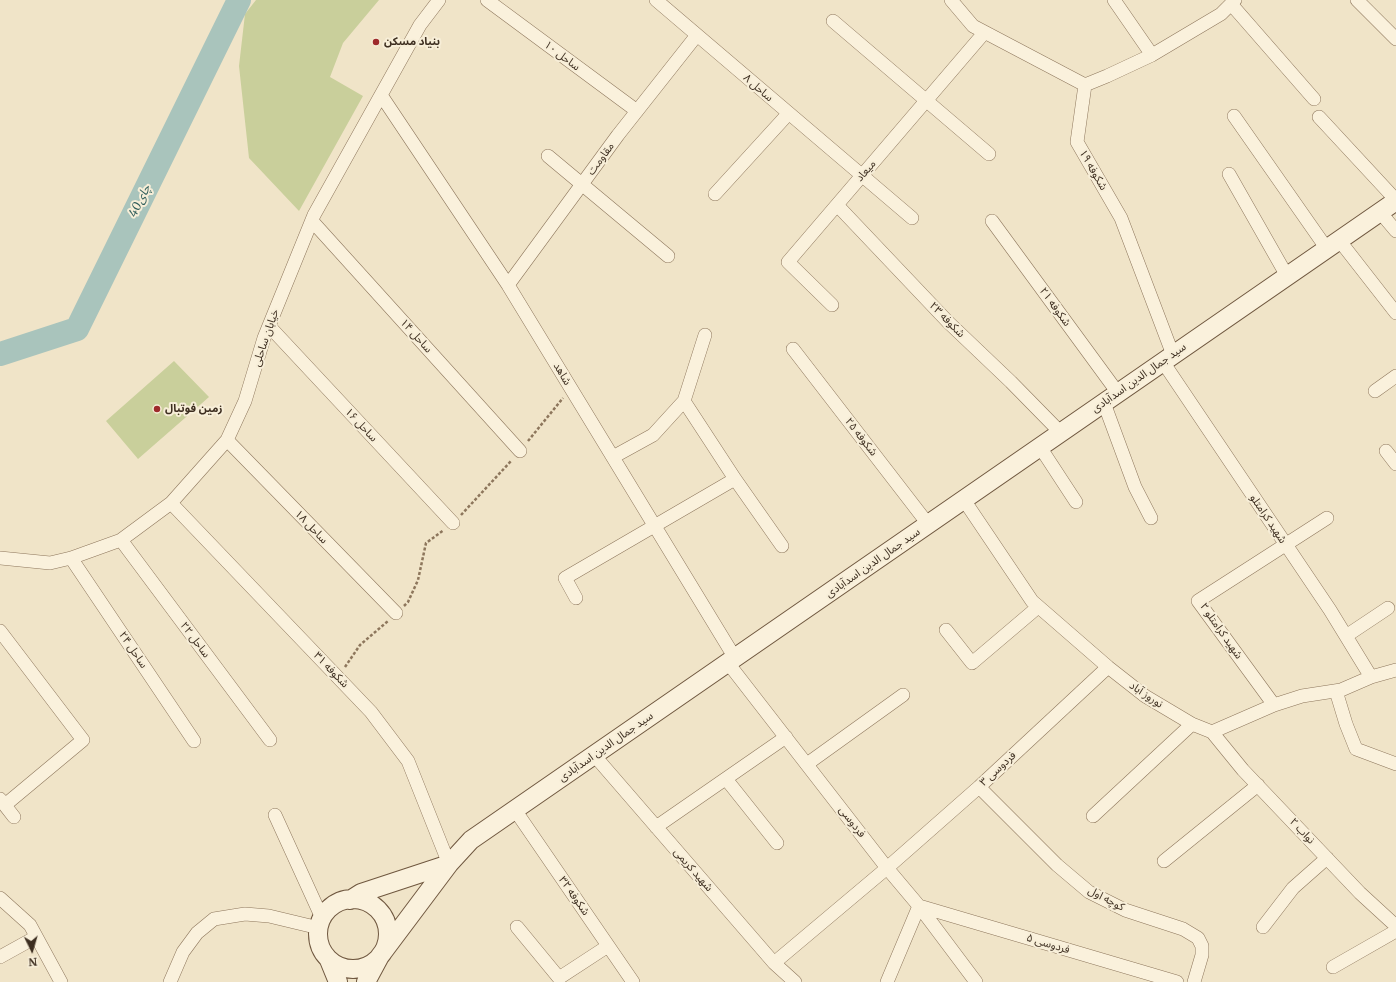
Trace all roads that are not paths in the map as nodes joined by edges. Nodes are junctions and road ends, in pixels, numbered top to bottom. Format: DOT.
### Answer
graph roads {
  1 [pos="439,0"];
  2 [pos="487,0"];
  3 [pos="656,0"];
  4 [pos="951,0"];
  5 [pos="1114,0"];
  6 [pos="1357,0"];
  7 [pos="1233,2"];
  8 [pos="833,21"];
  9 [pos="984,33"];
  10 [pos="697,35"];
  11 [pos="1396,39"];
  12 [pos="1152,55"];
  13 [pos="1084,85"];
  14 [pos="381,95"];
  15 [pos="1314,99"];
  16 [pos="927,100"];
  17 [pos="637,111"];
  18 [pos="788,114"];
  19 [pos="1234,116"];
  20 [pos="1319,117"];
  21 [pos="989,154"];
  22 [pos="548,156"];
  23 [pos="1229,174"];
  24 [pos="861,176"];
  25 [pos="582,184"];
  26 [pos="715,194"];
  27 [pos="1396,201"];
  28 [pos="837,205"];
  29 [pos="1380,212"];
  30 [pos="912,218"];
  31 [pos="312,221"];
  32 [pos="992,221"];
  33 [pos="1396,231"];
  34 [pos="1333,244"];
  35 [pos="668,256"];
  36 [pos="1287,276"];
  37 [pos="508,285"];
  38 [pos="832,305"];
  39 [pos="1396,313"];
  40 [pos="269,326"];
  41 [pos="705,335"];
  42 [pos="793,349"];
  43 [pos="1168,359"];
  44 [pos="1396,376"];
  45 [pos="1375,391"];
  46 [pos="1111,398"];
  47 [pos="684,401"];
  48 [pos="1061,433"];
  49 [pos="227,440"];
  50 [pos="1040,447"];
  51 [pos="520,451"];
  52 [pos="1386,451"];
  53 [pos="613,457"];
  54 [pos="1396,464"];
  55 [pos="735,479"];
  56 [pos="964,500"];
  57 [pos="1076,502"];
  58 [pos="171,503"];
  59 [pos="1151,518"];
  60 [pos="1327,518"];
  61 [pos="454,523"];
  62 [pos="928,524"];
  63 [pos="655,527"];
  64 [pos="121,540"];
  65 [pos="1285,544"];
  66 [pos="782,546"];
  67 [pos="0,558"];
  68 [pos="71,558"];
  69 [pos="576,598"];
  70 [pos="1038,607"];
  71 [pos="1388,608"];
  72 [pos="396,613"];
  73 [pos="946,630"];
  74 [pos="0,631"];
  75 [pos="1346,636"];
  76 [pos="732,660"];
  77 [pos="1108,668"];
  78 [pos="1396,670"];
  79 [pos="1371,677"];
  80 [pos="1336,691"];
  81 [pos="903,695"];
  82 [pos="1274,705"];
  83 [pos="1192,724"];
  84 [pos="1212,732"];
  85 [pos="786,737"];
  86 [pos="270,740"];
  87 [pos="194,741"];
  88 [pos="594,755"];
  89 [pos="807,764"];
  90 [pos="1396,764"];
  91 [pos="726,779"];
  92 [pos="1258,785"];
  93 [pos="979,787"];
  94 [pos="2,802"];
  95 [pos="515,810"];
  96 [pos="275,815"];
  97 [pos="1094,816"];
  98 [pos="14,817"];
  99 [pos="656,827"];
  100 [pos="777,843"];
  101 [pos="1327,858"];
  102 [pos="1164,861"];
  103 [pos="449,864"];
  104 [pos="887,868"];
  105 [pos="0,898"];
  106 [pos="350,900"];
  107 [pos="919,906"];
  108 [pos="320,923"];
  109 [pos="1396,926"];
  110 [pos="518,927"];
  111 [pos="1262,927"];
  112 [pos="1396,932"];
  113 [pos="36,938"];
  114 [pos="608,946"];
  115 [pos="380,956"];
  116 [pos="0,957"];
  117 [pos="329,960"];
  118 [pos="774,963"];
  119 [pos="1333,967"];
  120 [pos="61,982"];
  121 [pos="170,982"];
  122 [pos="338,982"];
  123 [pos="366,982"];
  124 [pos="633,982"];
  125 [pos="795,982"];
  126 [pos="887,982"];
  127 [pos="976,982"];
  128 [pos="1177,982"];
  129 [pos="1194,982"];
  1 -- 14 [label="street, خیابان ساحلی"];
  2 -- 17 [label="street, ساحل ۱۰"];
  3 -- 10 [label="street, ساحل ۸"];
  4 -- 9 [label="street"];
  5 -- 12 [label="street"];
  6 -- 11 [label="street"];
  7 -- 12 [label="street"];
  7 -- 15 [label="street"];
  8 -- 16 [label="street"];
  9 -- 13 [label="street"];
  9 -- 16 [label="street, میعاد"];
  10 -- 17 [label="street, مقاومت"];
  10 -- 18 [label="street, ساحل ۸"];
  12 -- 13 [label="street"];
  13 -- 43 [label="street, شکوفه ۱۹"];
  14 -- 31 [label="street, خیابان ساحلی"];
  14 -- 37 [label="street, شاهد"];
  16 -- 21 [label="street"];
  16 -- 24 [label="street, میعاد"];
  17 -- 25 [label="street, مقاومت"];
  18 -- 24 [label="street, ساحل ۸"];
  18 -- 26 [label="street"];
  19 -- 34 [label="street"];
  20 -- 27 [label="street"];
  22 -- 25 [label="street"];
  23 -- 36 [label="street"];
  24 -- 28 [label="street, میعاد"];
  24 -- 30 [label="street, ساحل ۸"];
  25 -- 35 [label="street"];
  25 -- 37 [label="street, مقاومت"];
  27 -- 29 [label="main road, سید جمال الدین اسدآبادی"];
  28 -- 38 [label="street, میعاد"];
  28 -- 48 [label="street, شکوفه ۲۳"];
  29 -- 33 [label="street"];
  29 -- 34 [label="main road, سید جمال الدین اسدآبادی"];
  31 -- 40 [label="street, خیابان ساحلی"];
  31 -- 51 [label="street, ساحل ۱۴"];
  32 -- 46 [label="street, شکوفه ۲۱"];
  34 -- 36 [label="main road, سید جمال الدین اسدآبادی"];
  34 -- 39 [label="street"];
  36 -- 43 [label="main road, سید جمال الدین اسدآبادی"];
  37 -- 53 [label="street, شاهد"];
  40 -- 49 [label="street, خیابان ساحلی"];
  40 -- 61 [label="street, ساحل ۱۶"];
  41 -- 47 [label="street"];
  42 -- 62 [label="street, شکوفه ۲۵"];
  43 -- 46 [label="main road, سید جمال الدین اسدآبادی"];
  43 -- 65 [label="street, شهید کرامتلو"];
  44 -- 45 [label="street"];
  46 -- 48 [label="main road, سید جمال الدین اسدآبادی"];
  46 -- 59 [label="street, شکوفه ۲۱"];
  47 -- 53 [label="street"];
  47 -- 55 [label="street"];
  48 -- 50 [label="main road, سید جمال الدین اسدآبادی"];
  49 -- 58 [label="street, خیابان ساحلی"];
  49 -- 72 [label="street, ساحل ۱۸"];
  50 -- 56 [label="main road, سید جمال الدین اسدآبادی"];
  50 -- 57 [label="street"];
  52 -- 54 [label="street"];
  53 -- 63 [label="street, شاهد"];
  55 -- 63 [label="street"];
  55 -- 66 [label="street"];
  56 -- 62 [label="main road, سید جمال الدین اسدآبادی"];
  56 -- 70 [label="street, نوروز آباد"];
  58 -- 64 [label="street, خیابان ساحلی"];
  58 -- 103 [label="street, شکوفه ۳۱"];
  60 -- 65 [label="street"];
  62 -- 76 [label="main road, سید جمال الدین اسدآبادی"];
  63 -- 69 [label="street"];
  63 -- 76 [label="street, شاهد"];
  64 -- 68 [label="street, خیابان ساحلی"];
  64 -- 86 [label="street, ساحل ۲۲"];
  65 -- 75 [label="street, شهید کرامتلو"];
  65 -- 82 [label="street, شهید کرامتلو ۲"];
  67 -- 68 [label="street, خیابان ساحلی"];
  68 -- 87 [label="street, ساحل ۲۴"];
  70 -- 73 [label="street"];
  70 -- 77 [label="street, نوروز آباد"];
  71 -- 75 [label="street"];
  74 -- 94 [label="street"];
  75 -- 79 [label="street, شهید کرامتلو"];
  76 -- 85 [label="street, فردوسی"];
  76 -- 88 [label="main road, سید جمال الدین اسدآبادی"];
  77 -- 83 [label="street, نوروز آباد"];
  77 -- 93 [label="street, فردوسی ۳"];
  78 -- 79 [label="street"];
  79 -- 80 [label="street"];
  80 -- 82 [label="street"];
  80 -- 90 [label="street"];
  81 -- 89 [label="street"];
  82 -- 84 [label="street"];
  83 -- 84 [label="street, نوروز آباد"];
  83 -- 97 [label="street"];
  84 -- 92 [label="street, نواب ۲"];
  85 -- 89 [label="street, فردوسی"];
  85 -- 91 [label="street"];
  88 -- 95 [label="main road, سید جمال الدین اسدآبادی"];
  88 -- 99 [label="street, شهید کریمی"];
  89 -- 104 [label="street, فردوسی"];
  91 -- 99 [label="street"];
  91 -- 100 [label="street"];
  92 -- 101 [label="street, نواب ۲"];
  92 -- 102 [label="street"];
  93 -- 104 [label="street, فردوسی ۳"];
  93 -- 129 [label="street, کوچه اول"];
  94 -- 98 [label="street"];
  95 -- 103 [label="main road, سید جمال الدین اسدآبادی"];
  95 -- 114 [label="street, شکوفه ۳۲"];
  96 -- 108 [label="street"];
  99 -- 118 [label="street, شهید کریمی"];
  101 -- 109 [label="street, نواب ۲"];
  101 -- 111 [label="street"];
  103 -- 106 [label="main road"];
  103 -- 115 [label="main road, سید جمال الدین اسدآبادی"];
  104 -- 107 [label="street, فردوسی"];
  104 -- 118 [label="street, فردوسی ۳"];
  105 -- 113 [label="street"];
  106 -- 108 [label="main road"];
  106 -- 115 [label="main road"];
  107 -- 126 [label="street"];
  107 -- 127 [label="street, فردوسی"];
  107 -- 128 [label="street, فردوسی ۵"];
  108 -- 117 [label="main road"];
  108 -- 121 [label="street"];
  110 -- 114 [label="street"];
  112 -- 119 [label="street"];
  113 -- 116 [label="street"];
  113 -- 120 [label="street"];
  114 -- 124 [label="street, شکوفه ۳۲"];
  115 -- 117 [label="main road"];
  115 -- 123 [label="main road"];
  117 -- 122 [label="main road"];
  118 -- 125 [label="street, شهید کریمی"];
}
